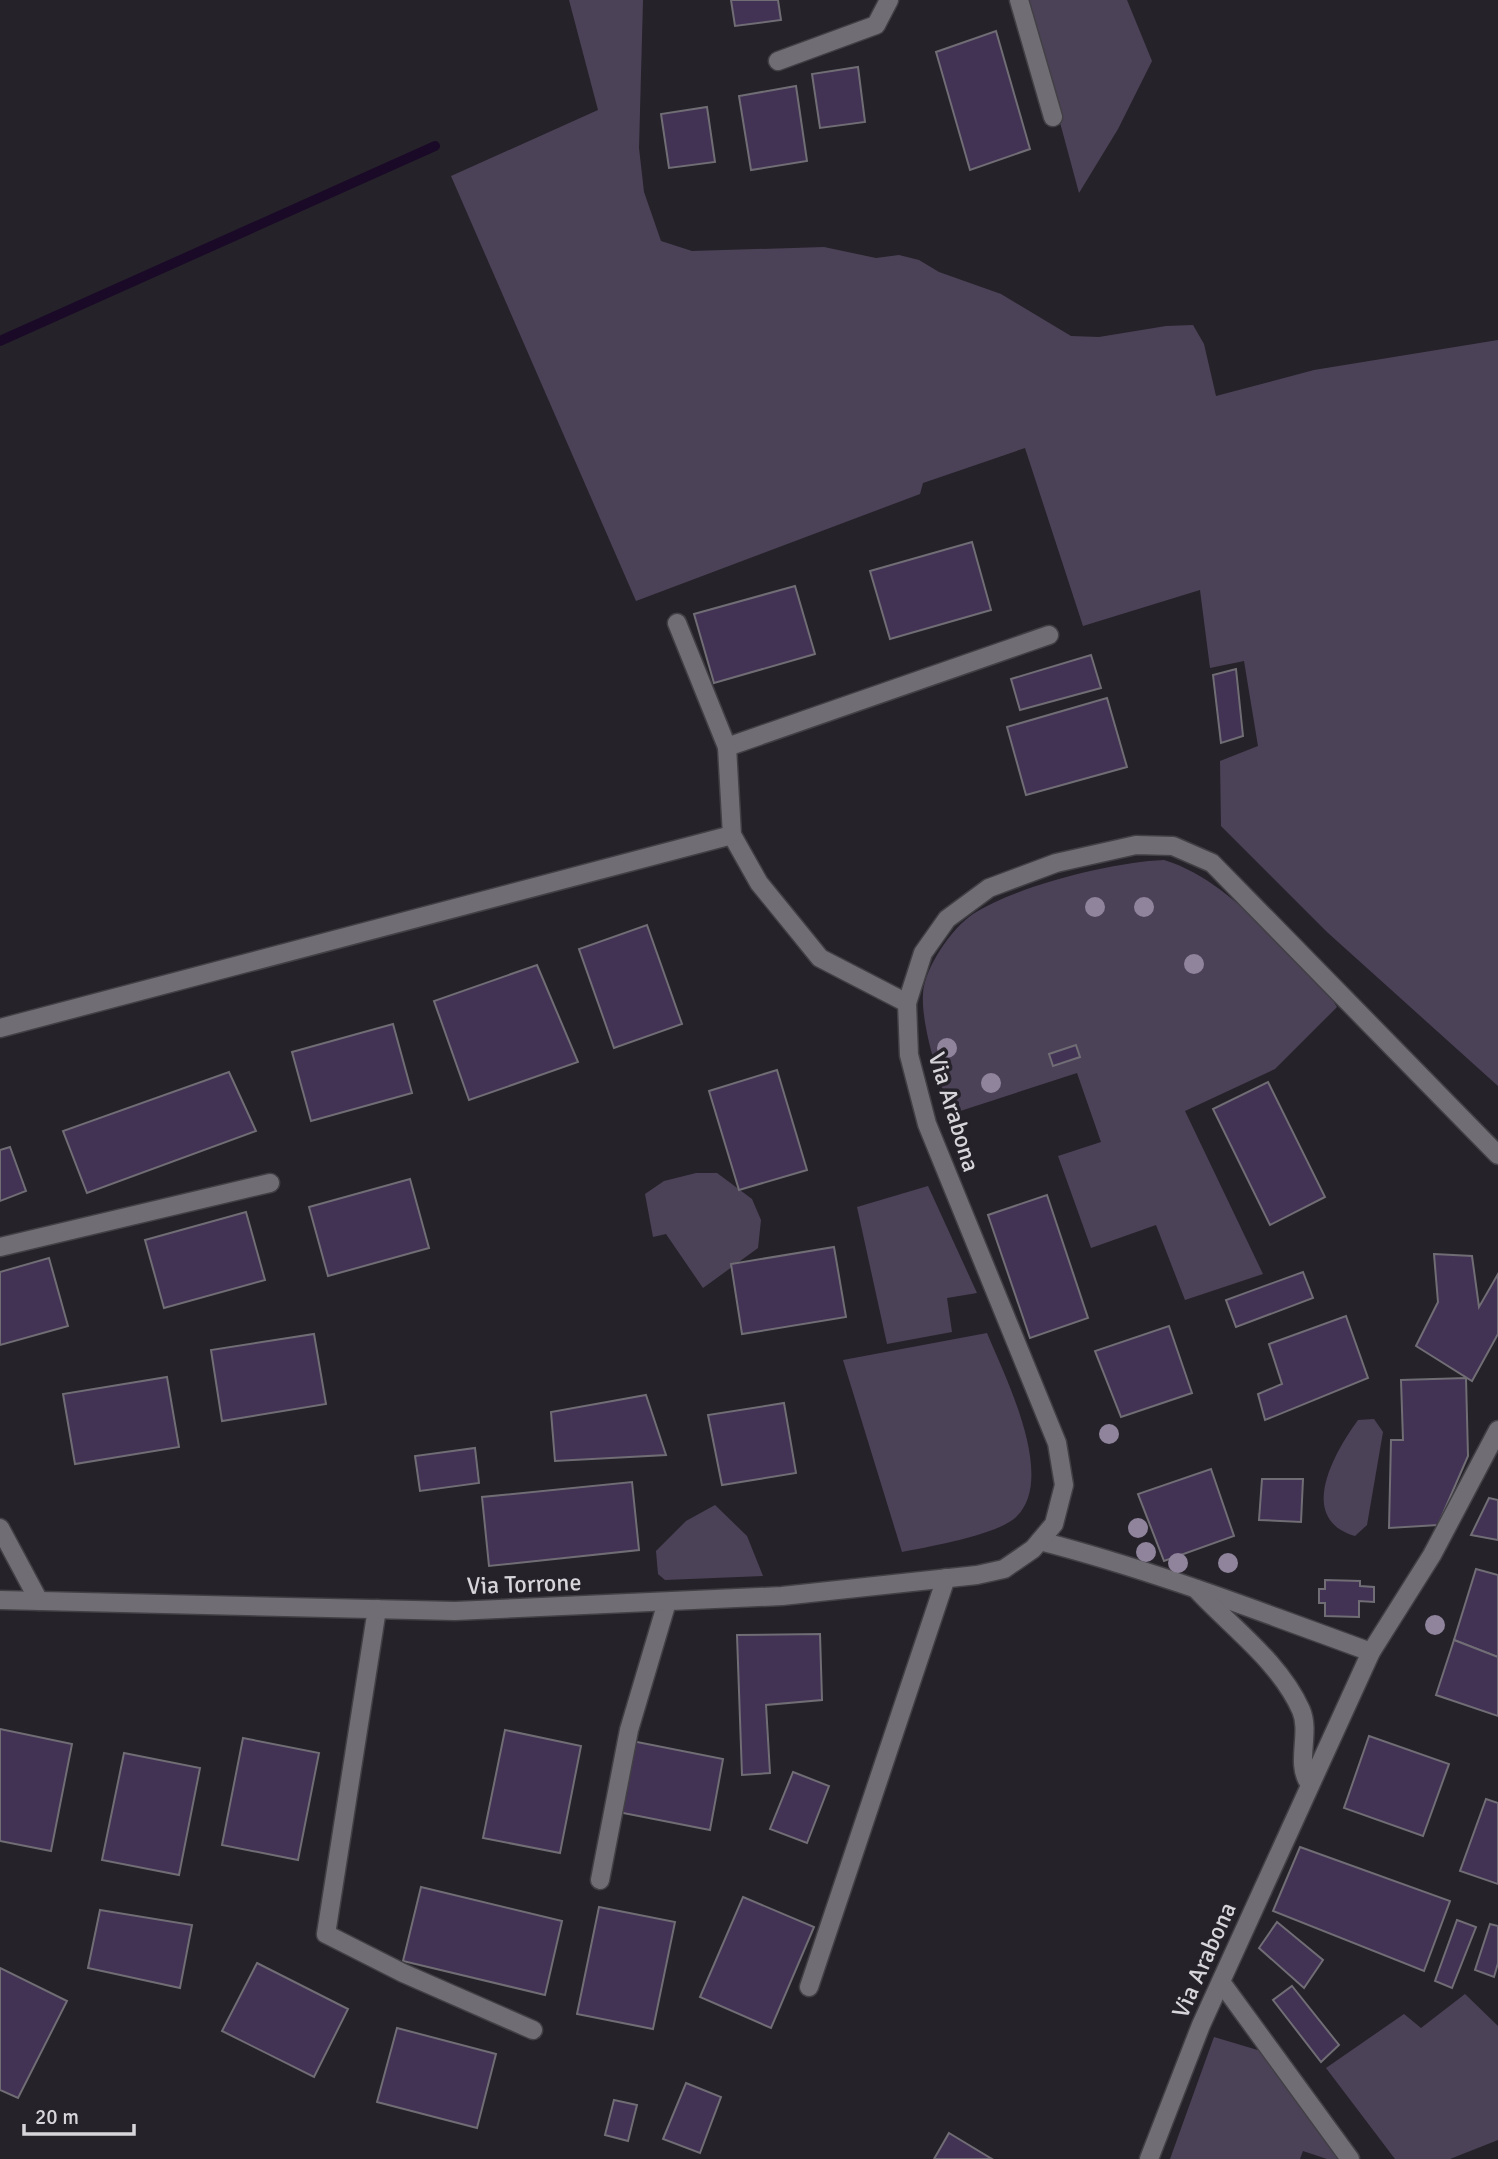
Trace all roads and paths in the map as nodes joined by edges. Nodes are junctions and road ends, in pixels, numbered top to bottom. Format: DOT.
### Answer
graph roads {
  1 [pos="889,0"];
  2 [pos="1019,0"];
  3 [pos="779,61"];
  4 [pos="1053,117"];
  5 [pos="677,623"];
  6 [pos="1049,635"];
  7 [pos="727,747"];
  8 [pos="732,835"];
  9 [pos="907,1003"];
  10 [pos="0,1028"];
  11 [pos="1498,1155"];
  12 [pos="270,1183"];
  13 [pos="0,1247"];
  14 [pos="1498,1430"];
  15 [pos="0,1528"];
  16 [pos="1040,1541"];
  17 [pos="946,1578"];
  18 [pos="1193,1586"];
  19 [pos="39,1601"];
  20 [pos="667,1602"];
  21 [pos="1,1604"];
  22 [pos="377,1609"];
  23 [pos="1371,1652"];
  24 [pos="1309,1783"];
  25 [pos="600,1880"];
  26 [pos="1221,1982"];
  27 [pos="809,1987"];
  28 [pos="533,2030"];
  29 [pos="1149,2159"];
  30 [pos="1350,2159"];
  1 -- 3 [label="street"];
  2 -- 4 [label="street"];
  5 -- 7 [label="street"];
  6 -- 7 [label="street"];
  7 -- 8 [label="street"];
  8 -- 9 [label="street"];
  8 -- 10 [label="street"];
  9 -- 11 [label="street, Via Arabona"];
  9 -- 16 [label="street, Via Arabona"];
  12 -- 13 [label="street"];
  14 -- 23 [label="street, Via Arabona"];
  15 -- 19 [label="street"];
  16 -- 17 [label="street, Via Torrone"];
  16 -- 18 [label="street"];
  17 -- 20 [label="street, Via Torrone"];
  17 -- 27 [label="street"];
  18 -- 23 [label="street"];
  18 -- 24 [label="street"];
  19 -- 21 [label="street, Via Torrone"];
  19 -- 22 [label="street, Via Torrone"];
  20 -- 22 [label="street, Via Torrone"];
  20 -- 25 [label="street"];
  22 -- 28 [label="street"];
  23 -- 24 [label="street, Via Arabona"];
  24 -- 26 [label="street, Via Arabona"];
  26 -- 29 [label="street, Via Arabona"];
  26 -- 30 [label="street"];
}
